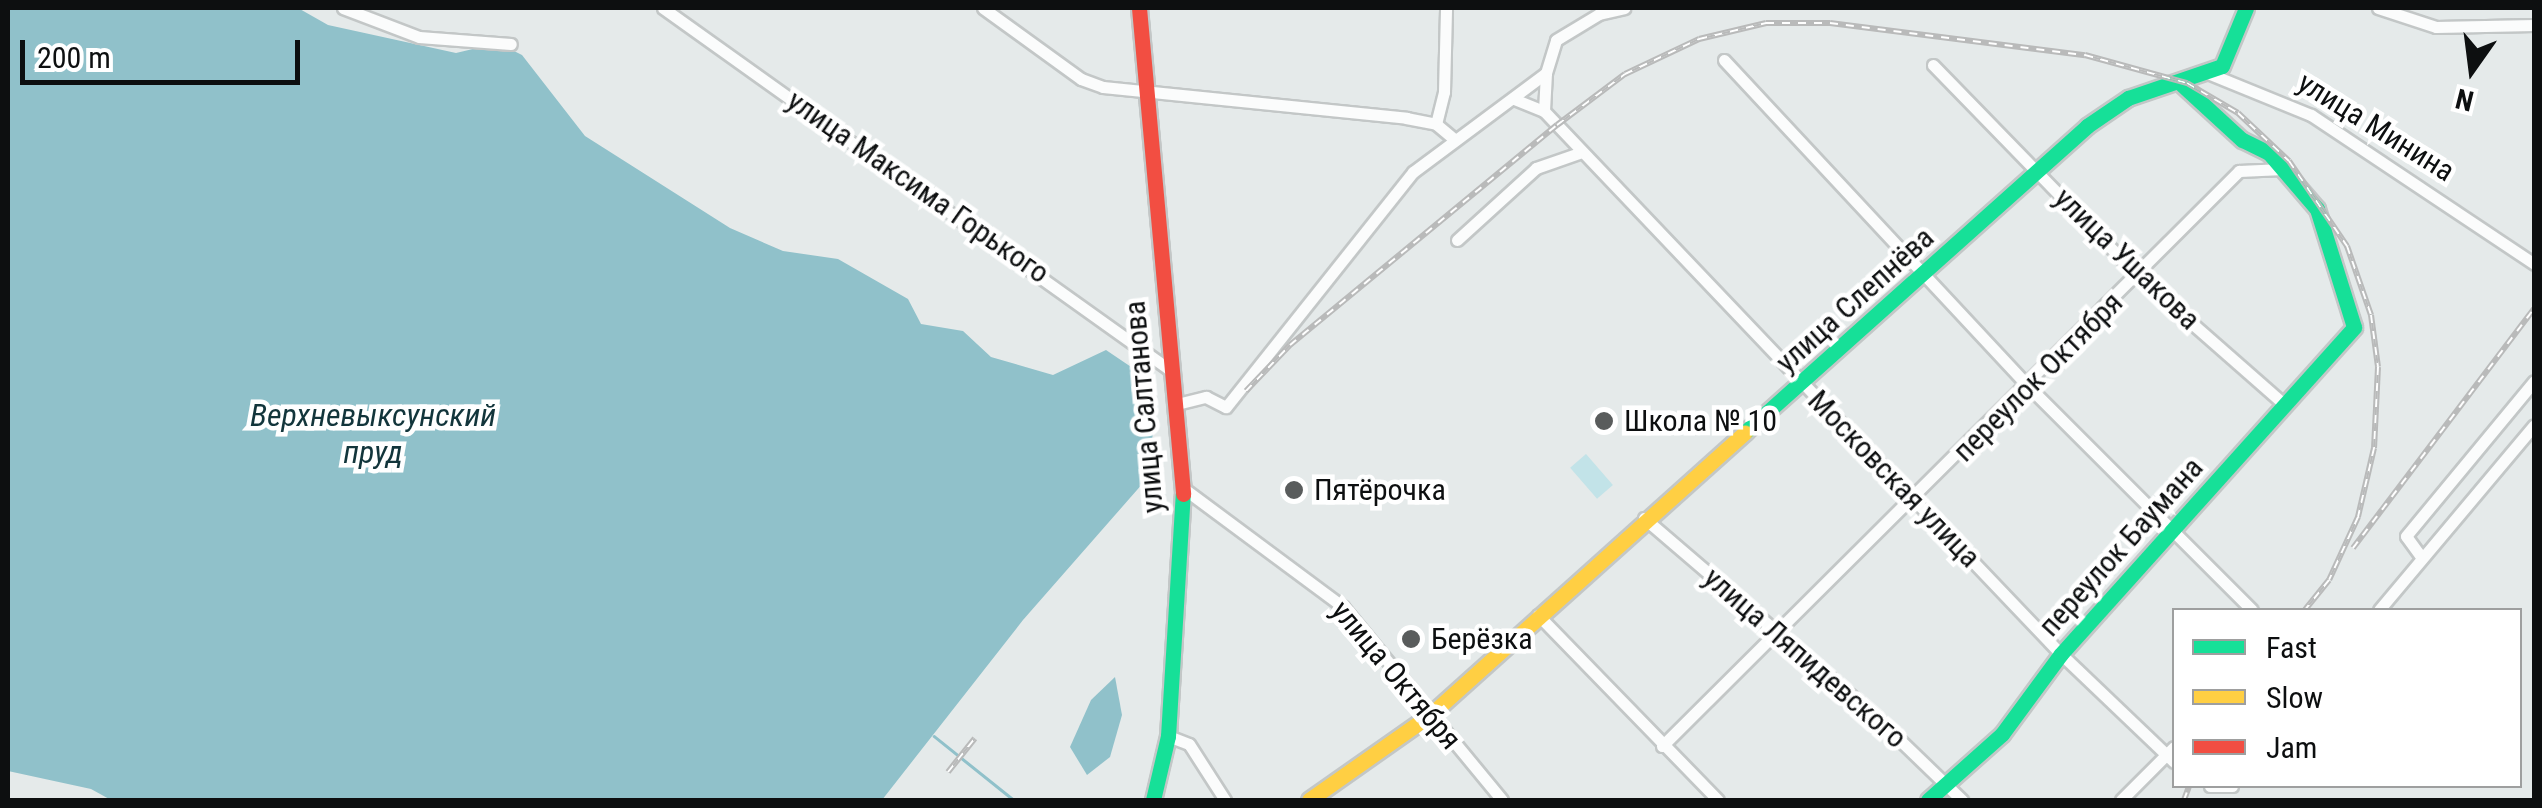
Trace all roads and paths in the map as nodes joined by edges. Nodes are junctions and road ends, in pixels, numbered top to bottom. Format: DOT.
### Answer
graph roads {
  1 [pos="343,8"];
  2 [pos="663,8"];
  3 [pos="982,8"];
  4 [pos="1140,8"];
  5 [pos="1446,8"];
  6 [pos="1624,8"];
  7 [pos="2246,8"];
  8 [pos="2378,8"];
  9 [pos="2534,25"];
  10 [pos="511,44"];
  11 [pos="1724,60"];
  12 [pos="1933,65"];
  13 [pos="1546,74"];
  14 [pos="2210,74"];
  15 [pos="2181,84"];
  16 [pos="1143,94"];
  17 [pos="1514,99"];
  18 [pos="1544,111"];
  19 [pos="1436,124"];
  20 [pos="1455,140"];
  21 [pos="2242,140"];
  22 [pos="1579,154"];
  23 [pos="2283,169"];
  24 [pos="2239,171"];
  25 [pos="2037,172"];
  26 [pos="1457,240"];
  27 [pos="2534,264"];
  28 [pos="1923,276"];
  29 [pos="2138,276"];
  30 [pos="1170,370"];
  31 [pos="2534,381"];
  32 [pos="1803,386"];
  33 [pos="2029,387"];
  34 [pos="1177,404"];
  35 [pos="2285,405"];
  36 [pos="2534,424"];
  37 [pos="1183,488"];
  38 [pos="1915,500"];
  39 [pos="1644,518"];
  40 [pos="2174,529"];
  41 [pos="2422,558"];
  42 [pos="2250,608"];
  43 [pos="2380,608"];
  44 [pos="1538,615"];
  45 [pos="1776,630"];
  46 [pos="2061,654"];
  47 [pos="1430,715"];
  48 [pos="1168,736"];
  49 [pos="1662,746"];
  50 [pos="2172,755"];
  51 [pos="1946,784"];
  52 [pos="1154,800"];
  53 [pos="1224,800"];
  54 [pos="1309,800"];
  55 [pos="1502,800"];
  56 [pos="1718,800"];
  57 [pos="1928,800"];
  58 [pos="1962,800"];
  59 [pos="2121,800"];
  1 -- 10 [label="street"];
  2 -- 30 [label="street, улица Максима Горького"];
  3 -- 16 [label="street"];
  4 -- 16 [label="street, улица Салтанова"];
  5 -- 19 [label="street"];
  6 -- 13 [label="street"];
  7 -- 14 [label="street"];
  8 -- 9 [label="street"];
  11 -- 28 [label="street"];
  12 -- 25 [label="street, улица Ушакова"];
  13 -- 17 [label="street"];
  13 -- 18 [label="street"];
  14 -- 15 [label="street, улица Слепнёва"];
  14 -- 27 [label="street, улица Минина"];
  15 -- 21 [label="street"];
  15 -- 25 [label="street, улица Слепнёва"];
  16 -- 19 [label="street"];
  16 -- 30 [label="street, улица Салтанова"];
  17 -- 18 [label="street"];
  17 -- 20 [label="street"];
  18 -- 22 [label="street, Московская улица"];
  19 -- 20 [label="street"];
  20 -- 34 [label="street"];
  21 -- 23 [label="street"];
  21 -- 24 [label="street"];
  22 -- 26 [label="street"];
  22 -- 32 [label="street, Московская улица"];
  23 -- 24 [label="street"];
  23 -- 35 [label="street, переулок Баумана"];
  24 -- 29 [label="street, переулок Октября"];
  25 -- 28 [label="street, улица Слепнёва"];
  25 -- 29 [label="street, улица Ушакова"];
  28 -- 32 [label="street, улица Слепнёва"];
  28 -- 33 [label="street"];
  29 -- 33 [label="street, переулок Октября"];
  29 -- 35 [label="street, улица Ушакова"];
  30 -- 34 [label="street, улица Салтанова"];
  31 -- 41 [label="street"];
  32 -- 38 [label="street, Московская улица"];
  32 -- 39 [label="street, улица Слепнёва"];
  33 -- 38 [label="street, переулок Октября"];
  33 -- 40 [label="street"];
  34 -- 37 [label="street, улица Салтанова"];
  35 -- 40 [label="street, переулок Баумана"];
  36 -- 41 [label="street"];
  37 -- 47 [label="street, улица Октября"];
  37 -- 48 [label="street, улица Салтанова"];
  38 -- 45 [label="street, переулок Октября"];
  38 -- 46 [label="street, Московская улица"];
  39 -- 44 [label="street, улица Слепнёва"];
  39 -- 45 [label="street, улица Ляпидевского"];
  40 -- 42 [label="street"];
  40 -- 46 [label="street, переулок Баумана"];
  41 -- 43 [label="street"];
  44 -- 47 [label="street, улица Слепнёва"];
  44 -- 49 [label="street"];
  45 -- 49 [label="street, переулок Октября"];
  45 -- 51 [label="street, улица Ляпидевского"];
  46 -- 50 [label="street, Московская улица"];
  46 -- 51 [label="street, переулок Баумана"];
  47 -- 54 [label="street, улица Слепнёва"];
  47 -- 55 [label="street, улица Октября"];
  48 -- 52 [label="street, улица Салтанова"];
  48 -- 53 [label="street"];
  49 -- 56 [label="street"];
  50 -- 59 [label="street"];
  51 -- 57 [label="street, переулок Баумана"];
  51 -- 58 [label="street, улица Ляпидевского"];
}
